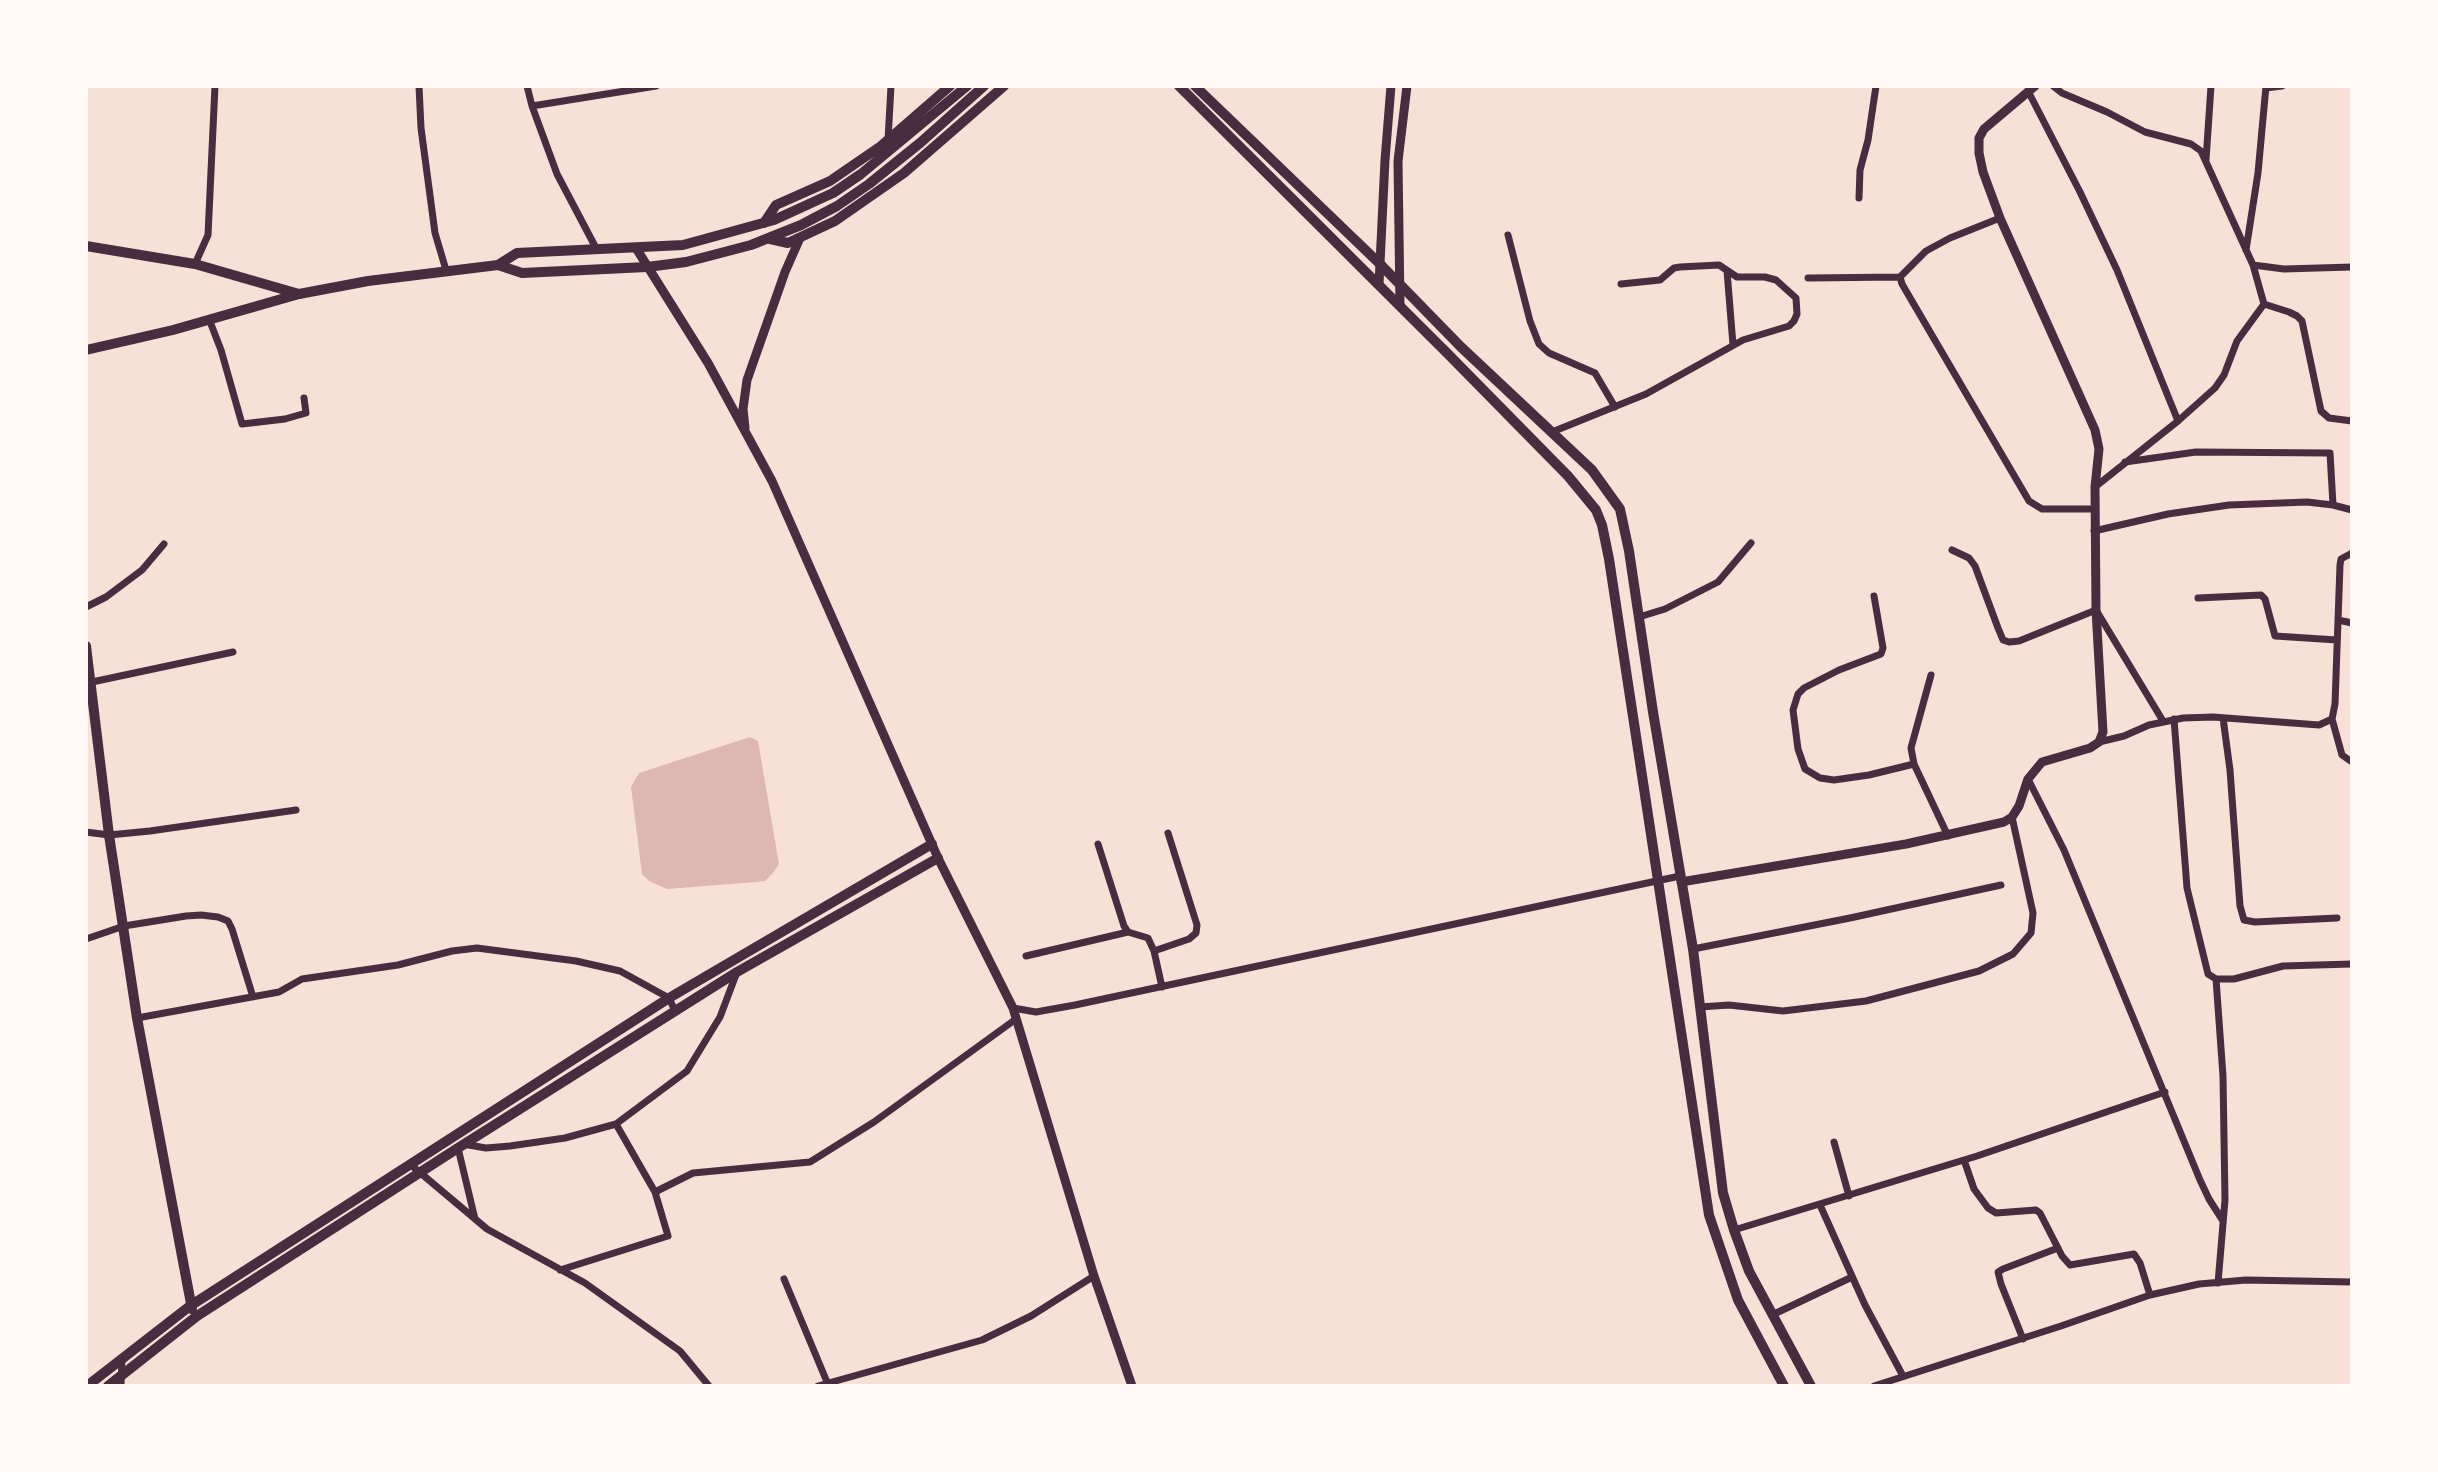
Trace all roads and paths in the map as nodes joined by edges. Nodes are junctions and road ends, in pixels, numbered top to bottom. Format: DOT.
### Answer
graph roads {
  1 [pos="215,86"];
  2 [pos="419,86"];
  3 [pos="527,86"];
  4 [pos="595,86"];
  5 [pos="656,86"];
  6 [pos="891,86"];
  7 [pos="950,86"];
  8 [pos="967,86"];
  9 [pos="984,86"];
  10 [pos="1004,86"];
  11 [pos="1179,86"];
  12 [pos="1195,86"];
  13 [pos="1391,86"];
  14 [pos="1407,86"];
  15 [pos="1876,86"];
  16 [pos="2053,86"];
  17 [pos="2211,86"];
  18 [pos="2282,86"];
  19 [pos="2030,87"];
  20 [pos="2266,87"];
  21 [pos="595,95"];
  22 [pos="532,106"];
  23 [pos="888,140"];
  24 [pos="2206,161"];
  25 [pos="1859,198"];
  26 [pos="2000,218"];
  27 [pos="764,223"];
  28 [pos="1508,235"];
  29 [pos="800,238"];
  30 [pos="768,239"];
  31 [pos="86,246"];
  32 [pos="636,248"];
  33 [pos="597,250"];
  34 [pos="2246,251"];
  35 [pos="195,264"];
  36 [pos="1380,264"];
  37 [pos="498,265"];
  38 [pos="2253,265"];
  39 [pos="647,267"];
  40 [pos="2352,267"];
  41 [pos="446,270"];
  42 [pos="1727,271"];
  43 [pos="1900,277"];
  44 [pos="1808,278"];
  45 [pos="1399,283"];
  46 [pos="1380,284"];
  47 [pos="1621,284"];
  48 [pos="299,295"];
  49 [pos="2264,304"];
  50 [pos="1400,305"];
  51 [pos="209,319"];
  52 [pos="1733,345"];
  53 [pos="86,350"];
  54 [pos="304,398"];
  55 [pos="1615,407"];
  56 [pos="2178,421"];
  57 [pos="2352,421"];
  58 [pos="1552,432"];
  59 [pos="745,433"];
  60 [pos="2125,462"];
  61 [pos="2095,487"];
  62 [pos="2333,505"];
  63 [pos="2095,509"];
  64 [pos="2352,510"];
  65 [pos="2094,531"];
  66 [pos="1751,542"];
  67 [pos="164,544"];
  68 [pos="1952,550"];
  69 [pos="2352,553"];
  70 [pos="1874,596"];
  71 [pos="2198,598"];
  72 [pos="86,607"];
  73 [pos="2096,610"];
  74 [pos="1639,617"];
  75 [pos="2338,620"];
  76 [pos="2352,623"];
  77 [pos="2337,640"];
  78 [pos="86,646"];
  79 [pos="233,652"];
  80 [pos="1931,675"];
  81 [pos="92,682"];
  82 [pos="2223,718"];
  83 [pos="2174,719"];
  84 [pos="2332,719"];
  85 [pos="2163,721"];
  86 [pos="2099,742"];
  87 [pos="2352,762"];
  88 [pos="1914,764"];
  89 [pos="2028,779"];
  90 [pos="296,810"];
  91 [pos="2012,817"];
  92 [pos="86,832"];
  93 [pos="1168,832"];
  94 [pos="109,835"];
  95 [pos="1948,835"];
  96 [pos="932,844"];
  97 [pos="1098,845"];
  98 [pos="938,858"];
  99 [pos="1681,879"];
  100 [pos="1658,881"];
  101 [pos="2001,885"];
  102 [pos="2337,918"];
  103 [pos="124,926"];
  104 [pos="1128,932"];
  105 [pos="86,939"];
  106 [pos="1693,949"];
  107 [pos="1154,951"];
  108 [pos="1026,956"];
  109 [pos="2352,964"];
  110 [pos="737,972"];
  111 [pos="2216,979"];
  112 [pos="1162,987"];
  113 [pos="253,997"];
  114 [pos="669,998"];
  115 [pos="1700,1007"];
  116 [pos="1013,1008"];
  117 [pos="675,1011"];
  118 [pos="137,1018"];
  119 [pos="1016,1019"];
  120 [pos="2165,1092"];
  121 [pos="616,1124"];
  122 [pos="1834,1142"];
  123 [pos="461,1146"];
  124 [pos="1964,1160"];
  125 [pos="415,1169"];
  126 [pos="655,1192"];
  127 [pos="1849,1196"];
  128 [pos="1820,1205"];
  129 [pos="475,1219"];
  130 [pos="2224,1221"];
  131 [pos="1734,1230"];
  132 [pos="2058,1248"];
  133 [pos="560,1270"];
  134 [pos="1094,1276"];
  135 [pos="1852,1277"];
  136 [pos="784,1279"];
  137 [pos="2352,1282"];
  138 [pos="2218,1283"];
  139 [pos="2150,1295"];
  140 [pos="190,1306"];
  141 [pos="1772,1315"];
  142 [pos="197,1316"];
  143 [pos="2023,1339"];
  144 [pos="122,1358"];
  145 [pos="122,1374"];
  146 [pos="1903,1376"];
  147 [pos="827,1382"];
  148 [pos="87,1386"];
  149 [pos="108,1386"];
  150 [pos="121,1386"];
  151 [pos="709,1386"];
  152 [pos="818,1386"];
  153 [pos="1132,1386"];
  154 [pos="1784,1386"];
  155 [pos="1811,1386"];
  156 [pos="1874,1386"];
  1 -- 35 [label="street"];
  2 -- 41 [label="street"];
  3 -- 22 [label="street"];
  4 -- 21 [label="street"];
  5 -- 21 [label="street"];
  6 -- 23 [label="street"];
  7 -- 23 [label="main road"];
  8 -- 27 [label="main road"];
  9 -- 30 [label="main road"];
  10 -- 29 [label="main road"];
  11 -- 46 [label="main road"];
  12 -- 36 [label="main road"];
  13 -- 36 [label="street"];
  14 -- 45 [label="street"];
  15 -- 25 [label="street"];
  16 -- 24 [label="street"];
  17 -- 24 [label="street"];
  18 -- 20 [label="street"];
  19 -- 26 [label="street"];
  19 -- 56 [label="street"];
  20 -- 34 [label="street"];
  21 -- 22 [label="street"];
  22 -- 33 [label="street"];
  23 -- 27 [label="main road"];
  24 -- 34 [label="street"];
  26 -- 43 [label="street"];
  26 -- 61 [label="street"];
  27 -- 32 [label="main road"];
  28 -- 55 [label="street"];
  29 -- 30 [label="main road"];
  29 -- 59 [label="street"];
  30 -- 39 [label="main road"];
  31 -- 35 [label="main road"];
  32 -- 33 [label="main road"];
  32 -- 39 [label="street"];
  33 -- 37 [label="main road"];
  34 -- 38 [label="street"];
  35 -- 48 [label="main road"];
  36 -- 45 [label="main road"];
  36 -- 46 [label="street"];
  37 -- 39 [label="main road"];
  37 -- 41 [label="main road"];
  38 -- 40 [label="street"];
  38 -- 49 [label="street"];
  39 -- 59 [label="street"];
  41 -- 48 [label="main road"];
  42 -- 47 [label="street"];
  42 -- 52 [label="street"];
  42 -- 52 [label="street"];
  43 -- 44 [label="street"];
  43 -- 63 [label="street"];
  45 -- 50 [label="street"];
  45 -- 58 [label="main road"];
  46 -- 50 [label="main road"];
  48 -- 51 [label="main road"];
  49 -- 56 [label="street"];
  49 -- 57 [label="street"];
  50 -- 100 [label="main road"];
  51 -- 53 [label="main road"];
  51 -- 54 [label="street"];
  52 -- 55 [label="street"];
  55 -- 58 [label="street"];
  56 -- 60 [label="street"];
  58 -- 74 [label="main road"];
  59 -- 96 [label="street"];
  60 -- 61 [label="street"];
  60 -- 62 [label="street"];
  61 -- 63 [label="street"];
  62 -- 64 [label="street"];
  62 -- 65 [label="street"];
  63 -- 65 [label="street"];
  65 -- 73 [label="street"];
  66 -- 74 [label="street"];
  67 -- 72 [label="street"];
  68 -- 73 [label="street"];
  69 -- 75 [label="street"];
  70 -- 88 [label="street"];
  71 -- 77 [label="street"];
  73 -- 85 [label="street"];
  73 -- 86 [label="street"];
  74 -- 99 [label="main road"];
  75 -- 76 [label="street"];
  75 -- 77 [label="street"];
  77 -- 84 [label="street"];
  78 -- 81 [label="main road"];
  79 -- 81 [label="street"];
  80 -- 88 [label="street"];
  81 -- 94 [label="main road"];
  82 -- 83 [label="street"];
  82 -- 84 [label="street"];
  82 -- 102 [label="street"];
  83 -- 85 [label="street"];
  83 -- 111 [label="street"];
  84 -- 87 [label="street"];
  85 -- 86 [label="street"];
  86 -- 89 [label="street"];
  88 -- 95 [label="street"];
  89 -- 91 [label="street"];
  89 -- 120 [label="street"];
  90 -- 94 [label="street"];
  91 -- 95 [label="street"];
  91 -- 115 [label="street"];
  92 -- 94 [label="street"];
  93 -- 107 [label="street"];
  94 -- 103 [label="main road"];
  95 -- 99 [label="street"];
  96 -- 98 [label="street"];
  96 -- 114 [label="main road"];
  97 -- 104 [label="street"];
  98 -- 110 [label="main road"];
  98 -- 116 [label="street"];
  99 -- 100 [label="street"];
  99 -- 106 [label="main road"];
  100 -- 112 [label="street"];
  100 -- 154 [label="main road"];
  101 -- 106 [label="street"];
  103 -- 105 [label="street"];
  103 -- 113 [label="street"];
  103 -- 118 [label="main road"];
  104 -- 107 [label="street"];
  104 -- 108 [label="street"];
  106 -- 115 [label="main road"];
  107 -- 112 [label="street"];
  109 -- 111 [label="street"];
  110 -- 117 [label="main road"];
  110 -- 121 [label="street"];
  111 -- 130 [label="street"];
  112 -- 116 [label="street"];
  113 -- 114 [label="street"];
  113 -- 118 [label="street"];
  114 -- 117 [label="street"];
  114 -- 125 [label="main road"];
  115 -- 131 [label="main road"];
  116 -- 119 [label="street"];
  117 -- 123 [label="main road"];
  118 -- 140 [label="main road"];
  119 -- 126 [label="street"];
  119 -- 134 [label="street"];
  120 -- 124 [label="street"];
  120 -- 130 [label="street"];
  121 -- 123 [label="street"];
  121 -- 126 [label="street"];
  122 -- 127 [label="street"];
  123 -- 125 [label="main road"];
  123 -- 129 [label="street"];
  124 -- 127 [label="street"];
  124 -- 132 [label="street"];
  125 -- 129 [label="street"];
  125 -- 140 [label="main road"];
  125 -- 142 [label="main road"];
  126 -- 133 [label="street"];
  127 -- 128 [label="street"];
  128 -- 131 [label="street"];
  128 -- 135 [label="street"];
  129 -- 133 [label="street"];
  130 -- 138 [label="street"];
  131 -- 141 [label="main road"];
  132 -- 139 [label="street"];
  132 -- 143 [label="street"];
  133 -- 151 [label="street"];
  134 -- 147 [label="street"];
  134 -- 153 [label="street"];
  135 -- 141 [label="street"];
  135 -- 146 [label="street"];
  136 -- 147 [label="street"];
  137 -- 138 [label="street"];
  138 -- 139 [label="street"];
  139 -- 143 [label="street"];
  140 -- 142 [label="main road"];
  140 -- 144 [label="main road"];
  141 -- 155 [label="main road"];
  142 -- 145 [label="main road"];
  143 -- 146 [label="street"];
  144 -- 145 [label="street"];
  144 -- 148 [label="main road"];
  145 -- 149 [label="main road"];
  145 -- 150 [label="street"];
  146 -- 156 [label="street"];
  147 -- 152 [label="street"];
}
